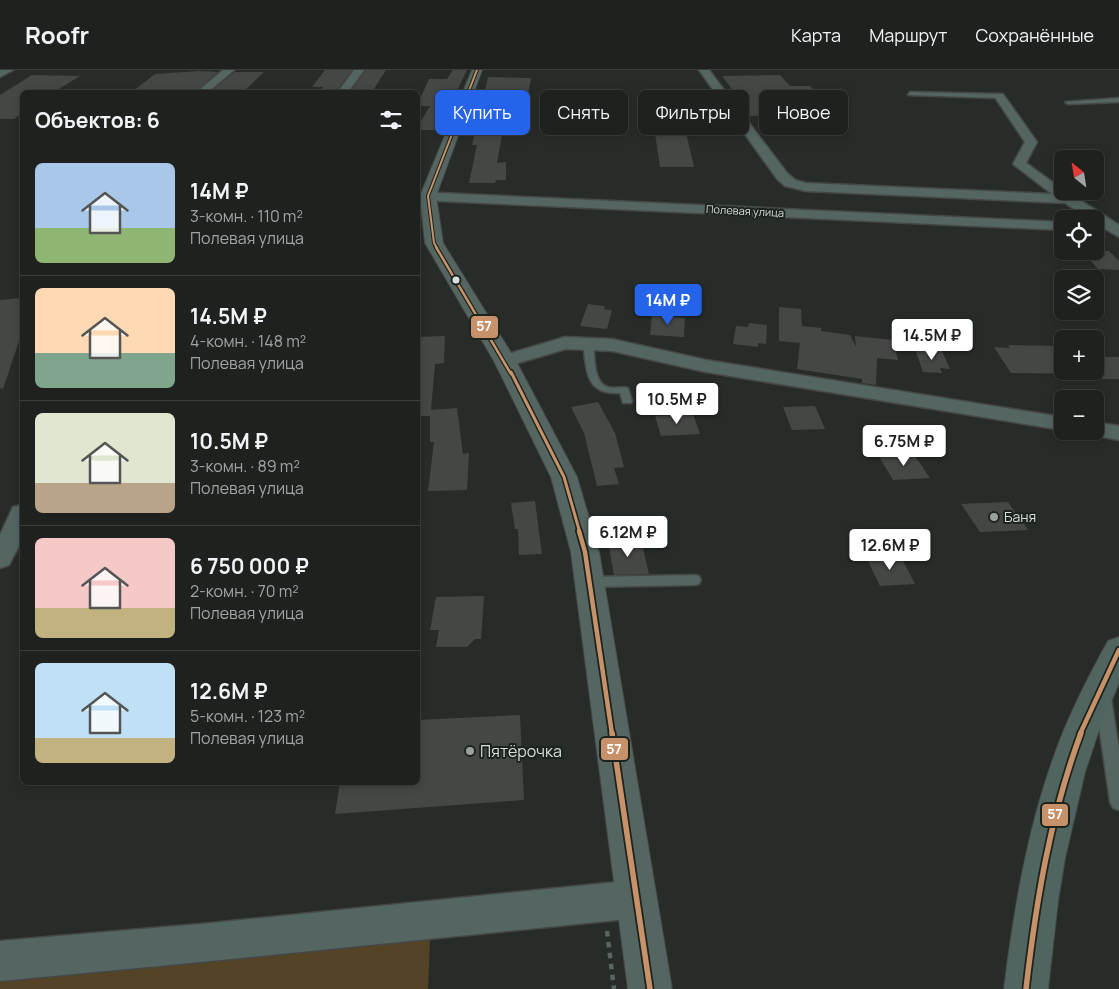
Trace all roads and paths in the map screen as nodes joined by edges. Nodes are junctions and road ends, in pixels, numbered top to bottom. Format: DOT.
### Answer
graph roads {
  1 [pos="8,70"];
  2 [pos="229,70"];
  3 [pos="359,70"];
  4 [pos="477,70"];
  5 [pos="704,70"];
  6 [pos="0,74"];
  7 [pos="204,90"];
  8 [pos="344,90"];
  9 [pos="910,94"];
  10 [pos="999,96"];
  11 [pos="1119,100"];
  12 [pos="1068,102"];
  13 [pos="1054,189"];
  14 [pos="423,196"];
  15 [pos="1054,198"];
  16 [pos="1070,200"];
  17 [pos="1054,226"];
  18 [pos="1104,228"];
  19 [pos="1117,229"];
  20 [pos="588,344"];
  21 [pos="505,362"];
  22 [pos="627,401"];
  23 [pos="1054,423"];
  24 [pos="1104,431"];
  25 [pos="1119,433"];
  26 [pos="20,518"];
  27 [pos="0,558"];
  28 [pos="694,580"];
  29 [pos="588,582"];
  30 [pos="1119,650"];
  31 [pos="1101,683"];
  32 [pos="1119,802"];
  33 [pos="620,901"];
  34 [pos="0,961"];
  35 [pos="614,989"];
  36 [pos="650,989"];
  37 [pos="1026,989"];
  1 -- 6 [label="street"];
  2 -- 7 [label="street"];
  3 -- 8 [label="street"];
  4 -- 14 [label="street"];
  5 -- 15 [label="street"];
  9 -- 10 [label="lane"];
  10 -- 13 [label="street"];
  11 -- 12 [label="lane"];
  14 -- 17 [label="street, Полевая улица"];
  14 -- 21 [label="street"];
  16 -- 19 [label="street"];
  18 -- 19 [label="street"];
  20 -- 21 [label="street"];
  20 -- 22 [label="lane"];
  20 -- 23 [label="street"];
  21 -- 29 [label="street"];
  24 -- 25 [label="street"];
  26 -- 27 [label="street"];
  28 -- 29 [label="lane"];
  29 -- 33 [label="street"];
  30 -- 31 [label="main road"];
  31 -- 32 [label="lane"];
  31 -- 37 [label="main road"];
  33 -- 34 [label="street"];
  33 -- 35 [label="path"];
  33 -- 36 [label="street"];
}
